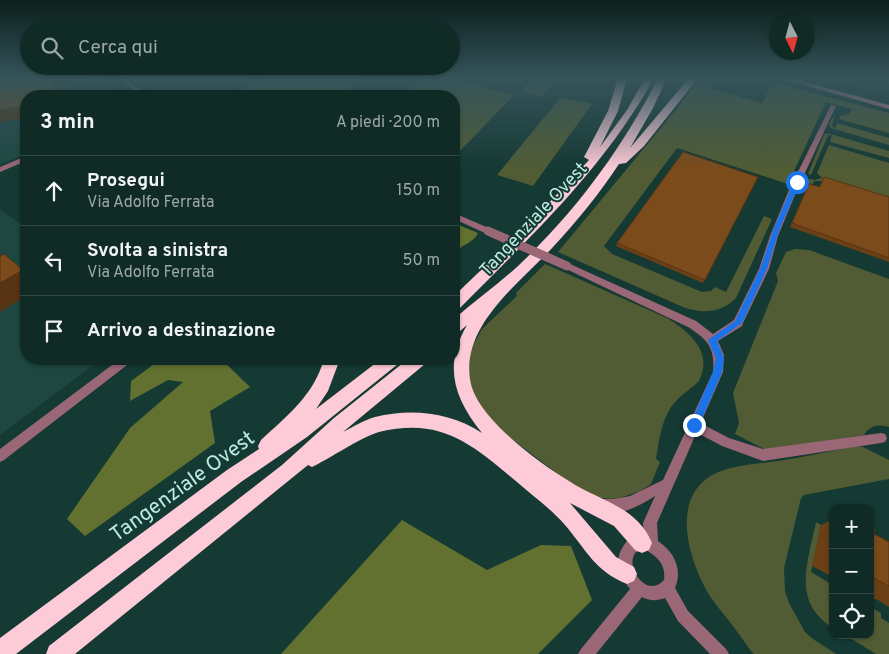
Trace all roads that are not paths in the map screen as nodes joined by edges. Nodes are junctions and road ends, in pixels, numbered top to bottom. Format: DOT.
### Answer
graph roads {
  1 [pos="613,109"];
  2 [pos="633,109"];
  3 [pos="647,109"];
  4 [pos="669,109"];
  5 [pos="832,109"];
  6 [pos="20,161"];
  7 [pos="0,170"];
  8 [pos="601,181"];
  9 [pos="571,186"];
  10 [pos="460,219"];
  11 [pos="488,271"];
  12 [pos="460,290"];
  13 [pos="497,293"];
  14 [pos="460,299"];
  15 [pos="460,323"];
  16 [pos="712,340"];
  17 [pos="119,365"];
  18 [pos="330,365"];
  19 [pos="384,365"];
  20 [pos="412,365"];
  21 [pos="694,425"];
  22 [pos="881,438"];
  23 [pos="0,456"];
  24 [pos="289,471"];
  25 [pos="234,476"];
  26 [pos="667,485"];
  27 [pos="589,503"];
  28 [pos="647,544"];
  29 [pos="627,574"];
  30 [pos="640,588"];
  31 [pos="667,588"];
  32 [pos="0,652"];
  33 [pos="57,654"];
  34 [pos="586,654"];
  35 [pos="721,654"];
  1 -- 9 [label="highway"];
  2 -- 9 [label="highway, Tangenziale Ovest"];
  3 -- 8 [label="highway, Tangenziale Ovest"];
  4 -- 8 [label="highway"];
  5 -- 16 [label="street"];
  6 -- 7 [label="street"];
  8 -- 13 [label="highway, Tangenziale Ovest"];
  9 -- 11 [label="highway, Tangenziale Ovest"];
  10 -- 16 [label="street, bridge"];
  11 -- 12 [label="highway"];
  11 -- 14 [label="highway, Tangenziale Ovest"];
  13 -- 15 [label="highway, Tangenziale Ovest"];
  13 -- 27 [label="highway"];
  16 -- 21 [label="street"];
  17 -- 23 [label="street"];
  18 -- 25 [label="highway"];
  19 -- 25 [label="highway, Tangenziale Ovest"];
  20 -- 24 [label="highway"];
  21 -- 22 [label="street"];
  21 -- 26 [label="street"];
  24 -- 29 [label="highway"];
  24 -- 33 [label="highway"];
  25 -- 32 [label="highway, Tangenziale Ovest"];
  26 -- 27 [label="street"];
  26 -- 28 [label="street"];
  27 -- 28 [label="highway"];
  28 -- 29 [label="street"];
  28 -- 31 [label="street"];
  29 -- 30 [label="street"];
  30 -- 31 [label="street"];
  30 -- 34 [label="street"];
  31 -- 35 [label="street"];
}
